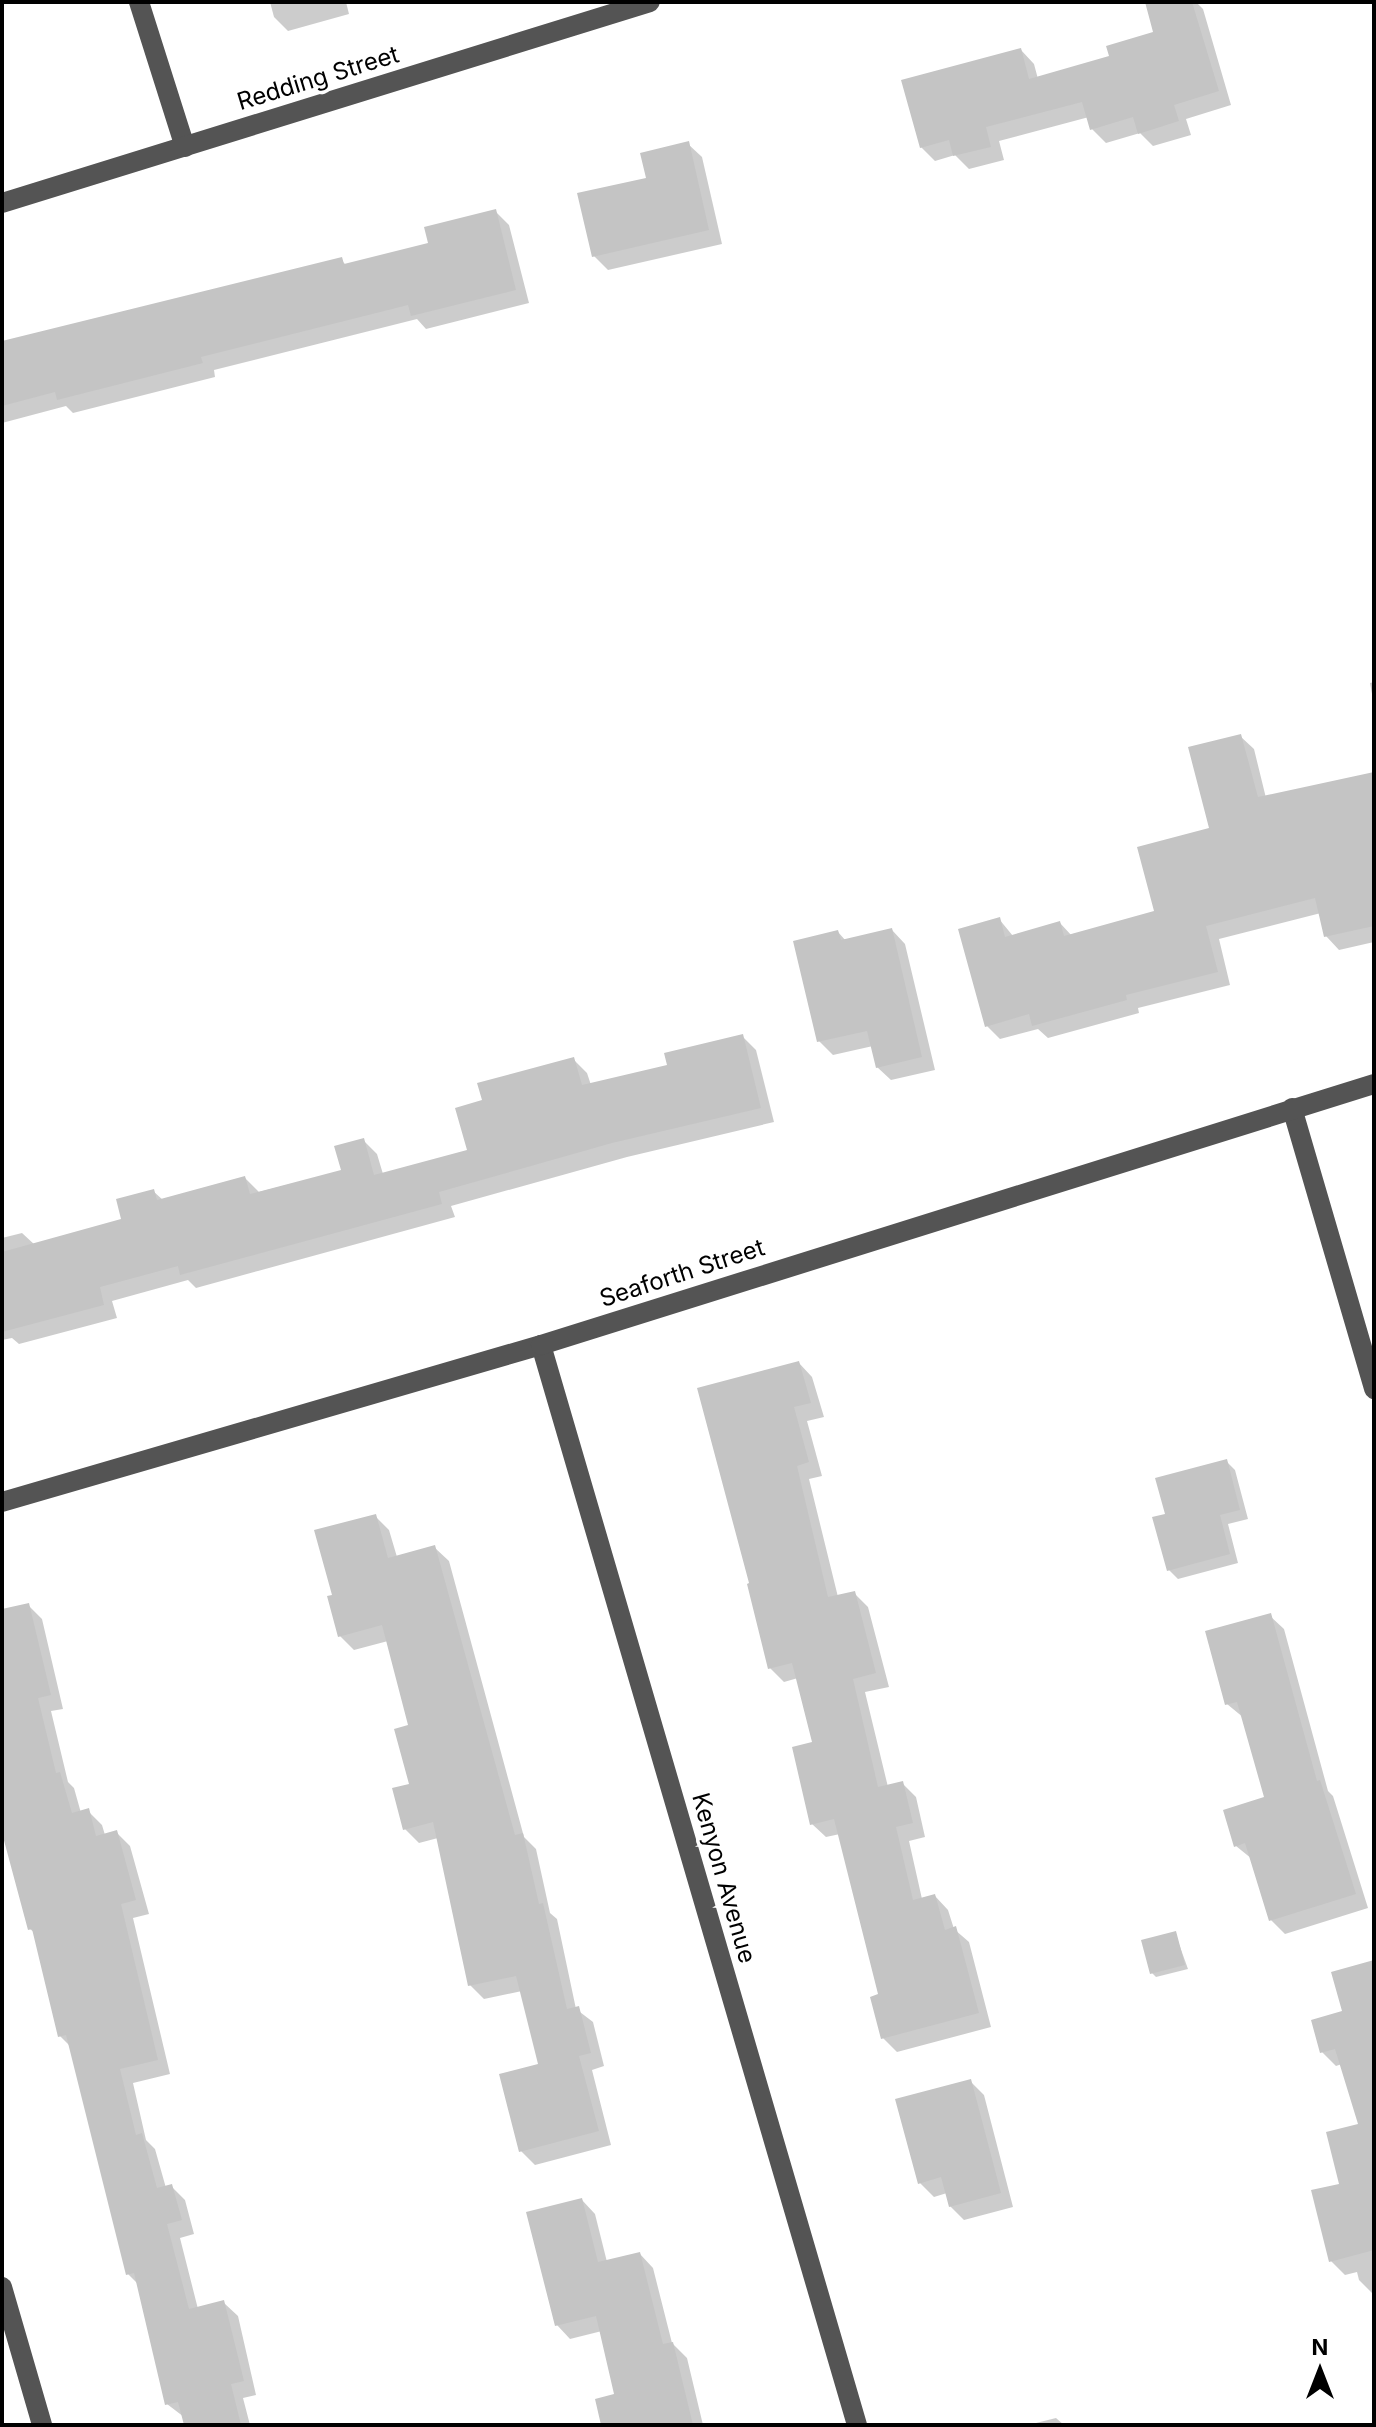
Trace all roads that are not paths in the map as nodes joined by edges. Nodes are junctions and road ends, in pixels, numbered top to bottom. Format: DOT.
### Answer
graph roads {
  1 [pos="139,2"];
  2 [pos="650,2"];
  3 [pos="185,147"];
  4 [pos="2,203"];
  5 [pos="1374,1084"];
  6 [pos="1292,1108"];
  7 [pos="541,1345"];
  8 [pos="1374,1389"];
  9 [pos="2,1502"];
  10 [pos="2,2287"];
  11 [pos="42,2425"];
  12 [pos="857,2425"];
  1 -- 3 [label="street"];
  2 -- 3 [label="street, Redding Street"];
  3 -- 4 [label="street, Redding Street"];
  5 -- 6 [label="street, Seaforth Street"];
  6 -- 7 [label="street, Seaforth Street"];
  6 -- 8 [label="street"];
  7 -- 9 [label="street, Seaforth Street"];
  7 -- 12 [label="street, Kenyon Avenue"];
  10 -- 11 [label="street"];
}
